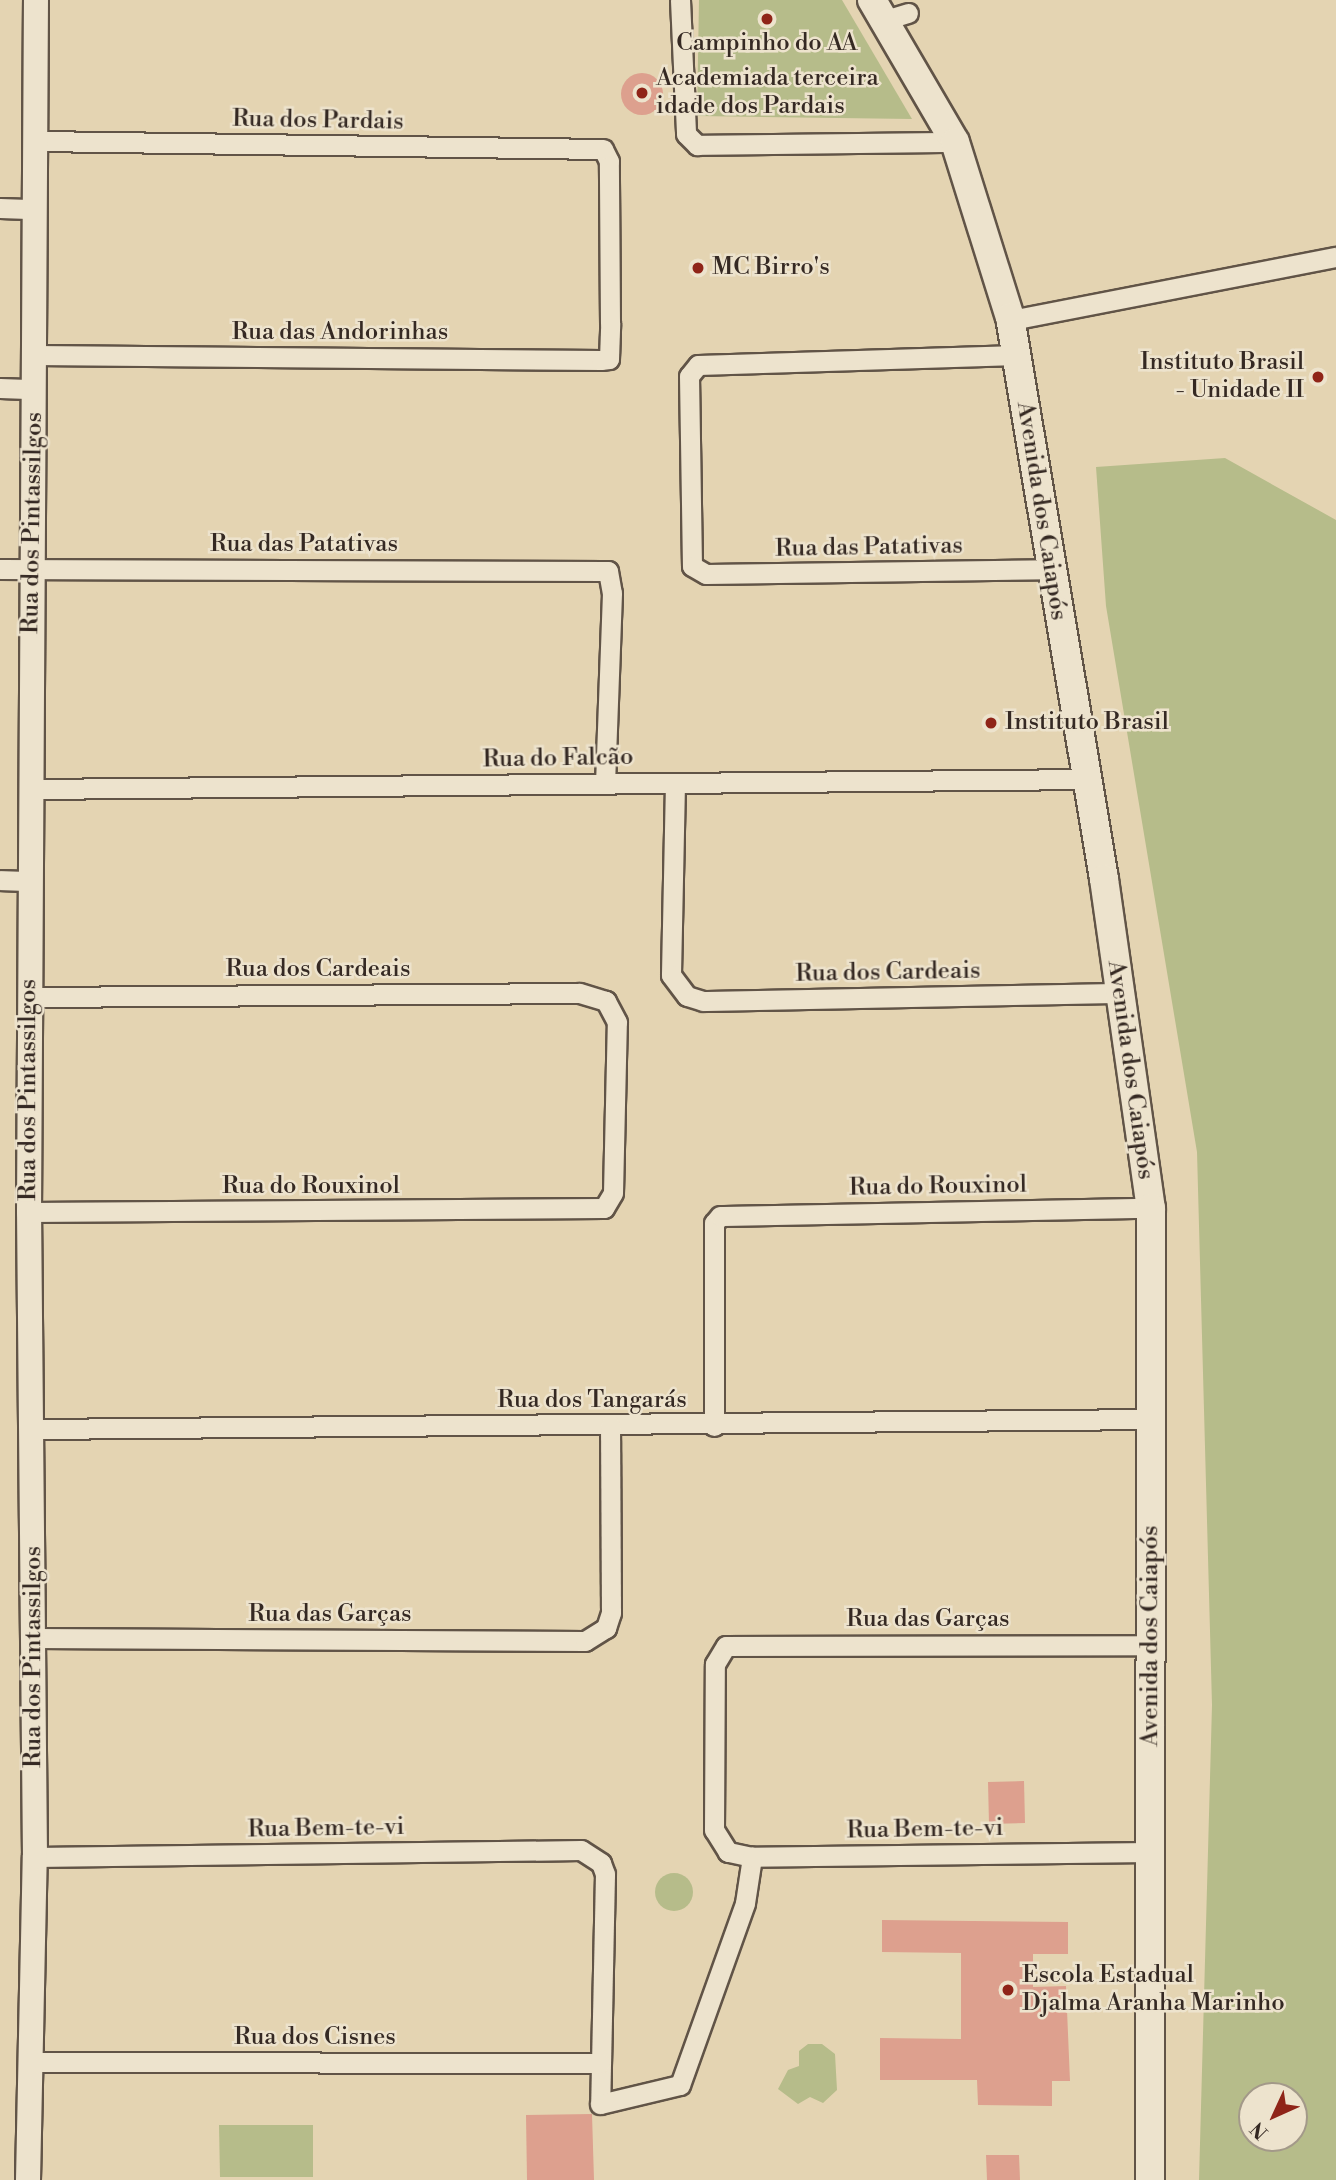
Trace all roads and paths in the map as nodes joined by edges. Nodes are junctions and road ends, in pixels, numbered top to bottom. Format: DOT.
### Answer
graph roads {
  1 [pos="36,0"];
  2 [pos="680,0"];
  3 [pos="889,11"];
  4 [pos="35,141"];
  5 [pos="955,142"];
  6 [pos="0,208"];
  7 [pos="35,209"];
  8 [pos="1336,257"];
  9 [pos="1011,320"];
  10 [pos="610,323"];
  11 [pos="34,355"];
  12 [pos="1017,355"];
  13 [pos="0,387"];
  14 [pos="34,389"];
  15 [pos="0,569"];
  16 [pos="32,569"];
  17 [pos="1048,569"];
  18 [pos="1084,779"];
  19 [pos="605,783"];
  20 [pos="675,783"];
  21 [pos="32,789"];
  22 [pos="0,880"];
  23 [pos="31,881"];
  24 [pos="1118,993"];
  25 [pos="30,997"];
  26 [pos="1151,1208"];
  27 [pos="594,1211"];
  28 [pos="29,1212"];
  29 [pos="1151,1419"];
  30 [pos="610,1425"];
  31 [pos="714,1426"];
  32 [pos="33,1429"];
  33 [pos="35,1638"];
  34 [pos="1151,1645"];
  35 [pos="714,1830"];
  36 [pos="1150,1852"];
  37 [pos="35,1857"];
  38 [pos="752,1857"];
  39 [pos="29,2062"];
  40 [pos="600,2063"];
  41 [pos="28,2180"];
  42 [pos="1150,2180"];
  1 -- 4 [label="street, Rua dos Pintassilgos"];
  2 -- 5 [label="street"];
  3 -- 5 [label="main road, Avenida dos Caiapós"];
  4 -- 7 [label="street, Rua dos Pintassilgos"];
  4 -- 10 [label="street, Rua dos Pardais"];
  5 -- 9 [label="main road, Avenida dos Caiapós"];
  6 -- 7 [label="street"];
  7 -- 11 [label="street, Rua dos Pintassilgos"];
  8 -- 9 [label="street"];
  9 -- 12 [label="main road, Avenida dos Caiapós"];
  10 -- 11 [label="street, Rua das Andorinhas"];
  11 -- 14 [label="street, Rua dos Pintassilgos"];
  12 -- 17 [label="main road, Avenida dos Caiapós"];
  12 -- 17 [label="street, Rua das Patativas"];
  13 -- 14 [label="street"];
  14 -- 16 [label="street, Rua dos Pintassilgos"];
  15 -- 16 [label="street, Rua das Patativas"];
  16 -- 19 [label="street, Rua das Patativas"];
  16 -- 21 [label="street, Rua dos Pintassilgos"];
  17 -- 18 [label="main road, Avenida dos Caiapós"];
  18 -- 20 [label="street, Rua do Falcão"];
  18 -- 24 [label="main road, Avenida dos Caiapós"];
  19 -- 20 [label="street, Rua do Falcão"];
  19 -- 21 [label="street, Rua do Falcão"];
  20 -- 24 [label="street, Rua dos Cardeais"];
  21 -- 23 [label="street, Rua dos Pintassilgos"];
  22 -- 23 [label="street"];
  23 -- 25 [label="street, Rua dos Pintassilgos"];
  24 -- 26 [label="main road, Avenida dos Caiapós"];
  25 -- 27 [label="street, Rua dos Cardeais"];
  25 -- 28 [label="street, Rua dos Pintassilgos"];
  26 -- 29 [label="main road, Avenida dos Caiapós"];
  26 -- 31 [label="street, Rua do Rouxinol"];
  27 -- 28 [label="street, Rua do Rouxinol"];
  28 -- 32 [label="street, Rua dos Pintassilgos"];
  29 -- 31 [label="street, Rua dos Tangarás"];
  29 -- 34 [label="main road, Avenida dos Caiapós"];
  30 -- 31 [label="street, Rua dos Tangarás"];
  30 -- 32 [label="street, Rua dos Tangarás"];
  30 -- 33 [label="street, Rua das Garças"];
  32 -- 33 [label="street, Rua dos Pintassilgos"];
  33 -- 37 [label="street, Rua dos Pintassilgos"];
  34 -- 35 [label="street, Rua das Garças"];
  34 -- 36 [label="main road, Avenida dos Caiapós"];
  35 -- 38 [label="street, Rua Bem-te-vi"];
  36 -- 38 [label="street, Rua Bem-te-vi"];
  36 -- 42 [label="main road, Avenida dos Caiapós"];
  37 -- 39 [label="street, Rua dos Pintassilgos"];
  37 -- 40 [label="street, Rua Bem-te-vi"];
  38 -- 40 [label="street"];
  39 -- 40 [label="street, Rua dos Cisnes"];
  39 -- 41 [label="street, Rua dos Pintassilgos"];
}
